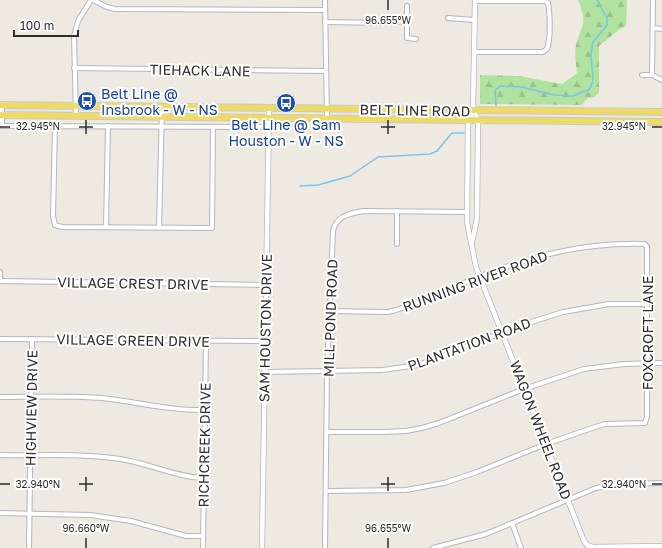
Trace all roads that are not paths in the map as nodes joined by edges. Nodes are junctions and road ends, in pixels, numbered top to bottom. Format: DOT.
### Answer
graph roads {
  1 [pos="92,0"];
  2 [pos="325,0"];
  3 [pos="475,0"];
  4 [pos="653,0"];
  5 [pos="407,6"];
  6 [pos="325,10"];
  7 [pos="448,18"];
  8 [pos="474,20"];
  9 [pos="406,21"];
  10 [pos="326,22"];
  11 [pos="653,28"];
  12 [pos="662,29"];
  13 [pos="416,39"];
  14 [pos="474,52"];
  15 [pos="74,68"];
  16 [pos="326,71"];
  17 [pos="642,75"];
  18 [pos="652,75"];
  19 [pos="662,80"];
  20 [pos="1,105"];
  21 [pos="76,106"];
  22 [pos="162,107"];
  23 [pos="269,108"];
  24 [pos="327,108"];
  25 [pos="402,109"];
  26 [pos="473,110"];
  27 [pos="622,112"];
  28 [pos="662,112"];
  29 [pos="1,115"];
  30 [pos="76,116"];
  31 [pos="162,116"];
  32 [pos="269,117"];
  33 [pos="327,118"];
  34 [pos="402,118"];
  35 [pos="469,120"];
  36 [pos="478,120"];
  37 [pos="622,122"];
  38 [pos="662,122"];
  39 [pos="1,126"];
  40 [pos="55,126"];
  41 [pos="108,126"];
  42 [pos="162,126"];
  43 [pos="213,127"];
  44 [pos="269,127"];
  45 [pos="468,150"];
  46 [pos="478,150"];
  47 [pos="397,211"];
  48 [pos="467,212"];
  49 [pos="477,212"];
  50 [pos="106,227"];
  51 [pos="159,228"];
  52 [pos="397,244"];
  53 [pos="471,244"];
  54 [pos="645,244"];
  55 [pos="0,272"];
  56 [pos="480,276"];
  57 [pos="0,281"];
  58 [pos="266,285"];
  59 [pos="647,304"];
  60 [pos="329,311"];
  61 [pos="502,332"];
  62 [pos="0,339"];
  63 [pos="32,340"];
  64 [pos="206,341"];
  65 [pos="266,342"];
  66 [pos="646,363"];
  67 [pos="662,363"];
  68 [pos="327,371"];
  69 [pos="264,372"];
  70 [pos="524,389"];
  71 [pos="0,397"];
  72 [pos="31,397"];
  73 [pos="205,410"];
  74 [pos="327,432"];
  75 [pos="546,444"];
  76 [pos="0,455"];
  77 [pos="30,456"];
  78 [pos="204,478"];
  79 [pos="662,483"];
  80 [pos="327,491"];
  81 [pos="568,500"];
  82 [pos="0,512"];
  83 [pos="30,513"];
  84 [pos="512,523"];
  85 [pos="203,536"];
  86 [pos="662,546"];
  87 [pos="29,548"];
  88 [pos="203,548"];
  89 [pos="262,548"];
  90 [pos="325,548"];
  91 [pos="433,548"];
  92 [pos="521,548"];
  1 -- 6 [label="street"];
  1 -- 15 [label="street"];
  2 -- 6 [label="street"];
  3 -- 8 [label="street, WAGON WHEEL ROAD"];
  3 -- 14 [label="street"];
  4 -- 11 [label="street"];
  5 -- 9 [label="street"];
  6 -- 10 [label="street"];
  7 -- 8 [label="street"];
  8 -- 14 [label="street, WAGON WHEEL ROAD"];
  9 -- 10 [label="street"];
  9 -- 13 [label="street"];
  10 -- 16 [label="street"];
  11 -- 12 [label="street"];
  11 -- 18 [label="street"];
  14 -- 26 [label="street, WAGON WHEEL ROAD"];
  15 -- 16 [label="street, TIEHACK LANE"];
  15 -- 21 [label="street"];
  16 -- 24 [label="street"];
  17 -- 18 [label="street"];
  18 -- 19 [label="street"];
  20 -- 21 [label="main road, BELT LINE ROAD"];
  20 -- 29 [label="street"];
  21 -- 22 [label="main road, BELT LINE ROAD"];
  21 -- 30 [label="street"];
  22 -- 23 [label="main road, BELT LINE ROAD"];
  22 -- 31 [label="street"];
  23 -- 24 [label="main road, BELT LINE ROAD"];
  23 -- 32 [label="street, SAM HOUSTON DRIVE"];
  24 -- 25 [label="main road, BELT LINE ROAD"];
  24 -- 33 [label="street"];
  25 -- 26 [label="main road, BELT LINE ROAD"];
  25 -- 34 [label="main road"];
  26 -- 27 [label="main road, BELT LINE ROAD"];
  26 -- 35 [label="street, WAGON WHEEL ROAD"];
  26 -- 36 [label="street, WAGON WHEEL ROAD"];
  27 -- 28 [label="main road, BELT LINE ROAD"];
  27 -- 37 [label="main road"];
  28 -- 38 [label="main road"];
  29 -- 30 [label="main road, BELT LINE ROAD"];
  29 -- 39 [label="street"];
  30 -- 31 [label="main road, BELT LINE ROAD"];
  31 -- 32 [label="main road, BELT LINE ROAD"];
  31 -- 42 [label="street"];
  32 -- 33 [label="main road, BELT LINE ROAD"];
  32 -- 44 [label="street, SAM HOUSTON DRIVE"];
  33 -- 34 [label="main road, BELT LINE ROAD"];
  34 -- 35 [label="main road, BELT LINE ROAD"];
  35 -- 36 [label="main road, BELT LINE ROAD"];
  35 -- 45 [label="street, WAGON WHEEL ROAD"];
  36 -- 37 [label="main road, BELT LINE ROAD"];
  36 -- 46 [label="street, WAGON WHEEL ROAD"];
  37 -- 38 [label="main road, BELT LINE ROAD"];
  39 -- 40 [label="street"];
  40 -- 41 [label="street"];
  40 -- 50 [label="street"];
  41 -- 42 [label="street"];
  41 -- 50 [label="street"];
  42 -- 43 [label="street"];
  42 -- 51 [label="street"];
  43 -- 44 [label="street"];
  43 -- 51 [label="street"];
  44 -- 58 [label="street, SAM HOUSTON DRIVE"];
  45 -- 46 [label="street"];
  45 -- 48 [label="street, WAGON WHEEL ROAD"];
  46 -- 49 [label="street, WAGON WHEEL ROAD"];
  47 -- 48 [label="street, MILL POND ROAD"];
  47 -- 52 [label="street"];
  47 -- 60 [label="street, MILL POND ROAD"];
  48 -- 49 [label="street"];
  48 -- 53 [label="street, WAGON WHEEL ROAD"];
  49 -- 53 [label="street, WAGON WHEEL ROAD"];
  50 -- 51 [label="street"];
  53 -- 56 [label="street, WAGON WHEEL ROAD"];
  54 -- 56 [label="street, RUNNING RIVER ROAD"];
  54 -- 59 [label="street, FOXCROFT LANE"];
  55 -- 57 [label="street"];
  56 -- 60 [label="street, RUNNING RIVER ROAD"];
  56 -- 61 [label="street, WAGON WHEEL ROAD"];
  57 -- 58 [label="street, VILLAGE CREST DRIVE"];
  58 -- 65 [label="street, SAM HOUSTON DRIVE"];
  59 -- 61 [label="street, PLANTATION ROAD"];
  59 -- 66 [label="street, FOXCROFT LANE"];
  60 -- 68 [label="street, MILL POND ROAD"];
  61 -- 68 [label="street, PLANTATION ROAD"];
  61 -- 70 [label="street, WAGON WHEEL ROAD"];
  62 -- 63 [label="street, VILLAGE GREEN DRIVE"];
  63 -- 64 [label="street, VILLAGE GREEN DRIVE"];
  63 -- 72 [label="street, HIGHVIEW DRIVE"];
  64 -- 65 [label="street, VILLAGE GREEN DRIVE"];
  64 -- 73 [label="street, RICHCREEK DRIVE"];
  65 -- 69 [label="street, SAM HOUSTON DRIVE"];
  66 -- 67 [label="street"];
  66 -- 70 [label="street"];
  66 -- 75 [label="street, FOXCROFT LANE"];
  68 -- 69 [label="street, PLANTATION ROAD"];
  68 -- 74 [label="street, MILL POND ROAD"];
  69 -- 89 [label="street, SAM HOUSTON DRIVE"];
  70 -- 74 [label="street"];
  70 -- 75 [label="street, WAGON WHEEL ROAD"];
  71 -- 72 [label="street"];
  72 -- 73 [label="street"];
  72 -- 77 [label="street, HIGHVIEW DRIVE"];
  73 -- 78 [label="street, RICHCREEK DRIVE"];
  74 -- 80 [label="street, MILL POND ROAD"];
  75 -- 80 [label="street"];
  75 -- 81 [label="street, WAGON WHEEL ROAD"];
  76 -- 77 [label="street"];
  77 -- 78 [label="street"];
  77 -- 83 [label="street, HIGHVIEW DRIVE"];
  78 -- 85 [label="street, RICHCREEK DRIVE"];
  79 -- 81 [label="street"];
  80 -- 90 [label="street, MILL POND ROAD"];
  81 -- 84 [label="street"];
  81 -- 86 [label="street, WAGON WHEEL ROAD"];
  82 -- 83 [label="street"];
  83 -- 85 [label="street"];
  83 -- 87 [label="street, HIGHVIEW DRIVE"];
  84 -- 91 [label="street"];
  84 -- 92 [label="street"];
  85 -- 88 [label="street, RICHCREEK DRIVE"];
}
